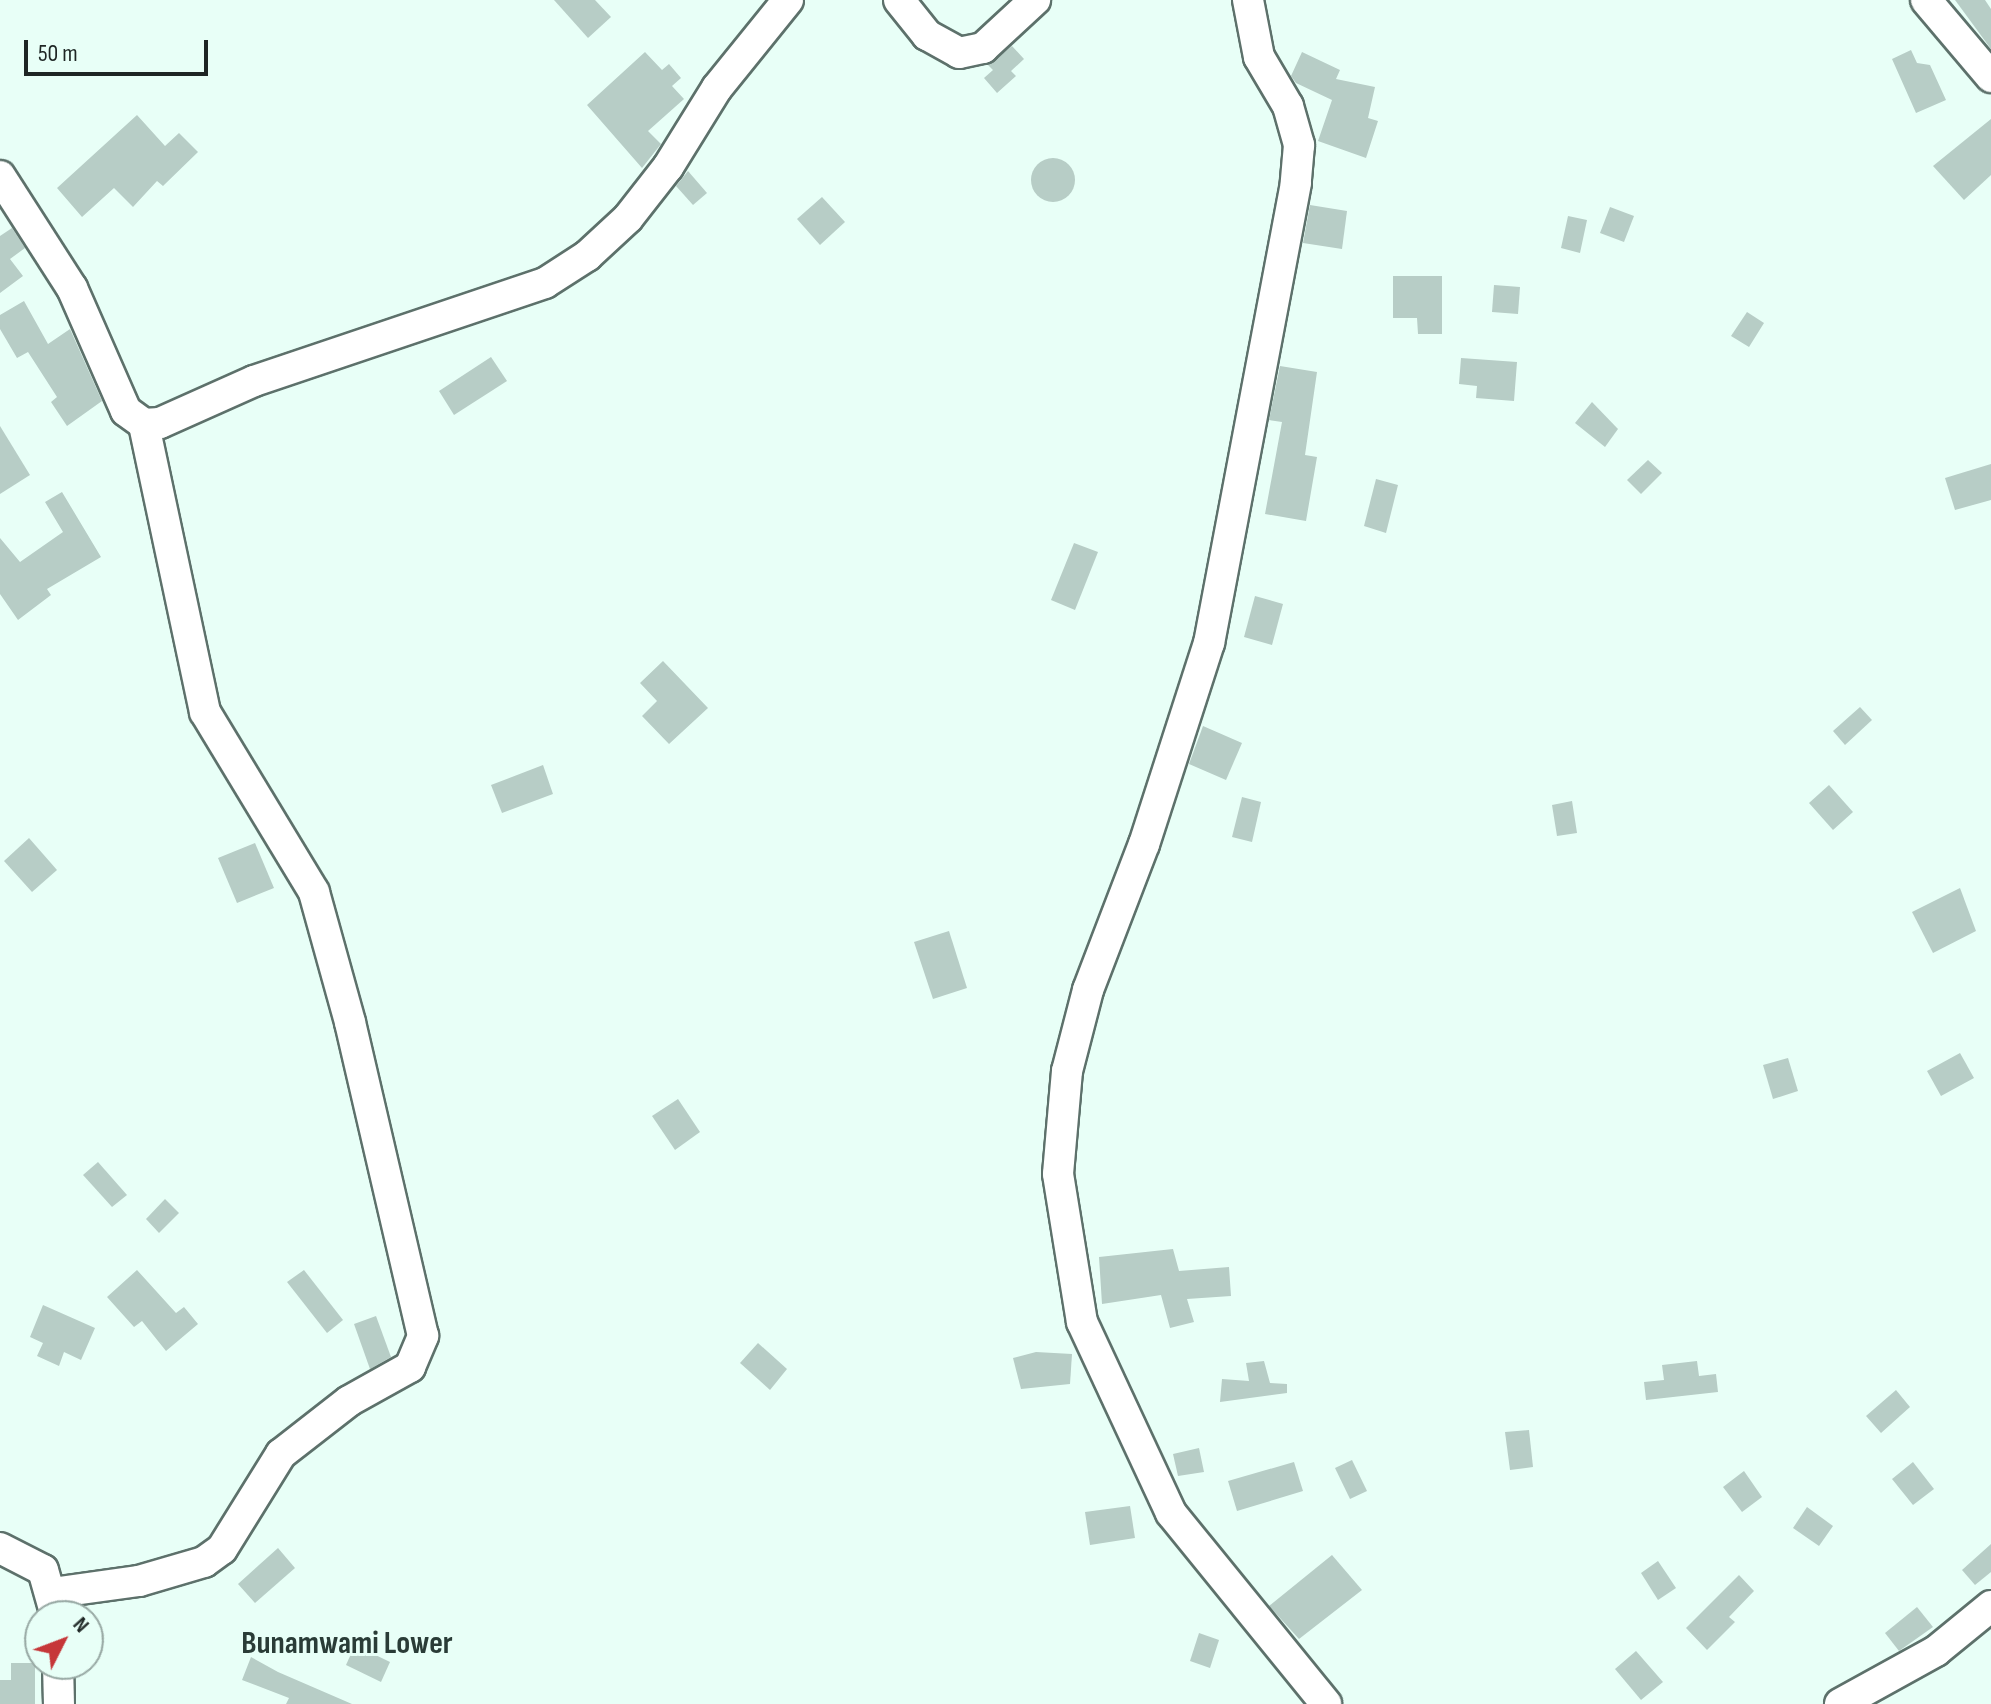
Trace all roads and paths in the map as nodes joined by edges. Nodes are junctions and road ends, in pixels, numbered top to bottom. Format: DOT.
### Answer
graph roads {
  1 [pos="788,0"];
  2 [pos="899,0"];
  3 [pos="1035,0"];
  4 [pos="1926,0"];
  5 [pos="1251,2"];
  6 [pos="1991,77"];
  7 [pos="0,176"];
  8 [pos="144,424"];
  9 [pos="0,1548"];
  10 [pos="52,1600"];
  11 [pos="72,1600"];
  12 [pos="1991,1606"];
  13 [pos="58,1680"];
  14 [pos="59,1704"];
  15 [pos="1326,1704"];
  16 [pos="1840,1704"];
  1 -- 8 [label="street"];
  2 -- 3 [label="street"];
  4 -- 6 [label="street"];
  5 -- 15 [label="street"];
  7 -- 8 [label="street"];
  8 -- 11 [label="street"];
  9 -- 10 [label="street"];
  12 -- 16 [label="street"];
  13 -- 14 [label="street"];
}
